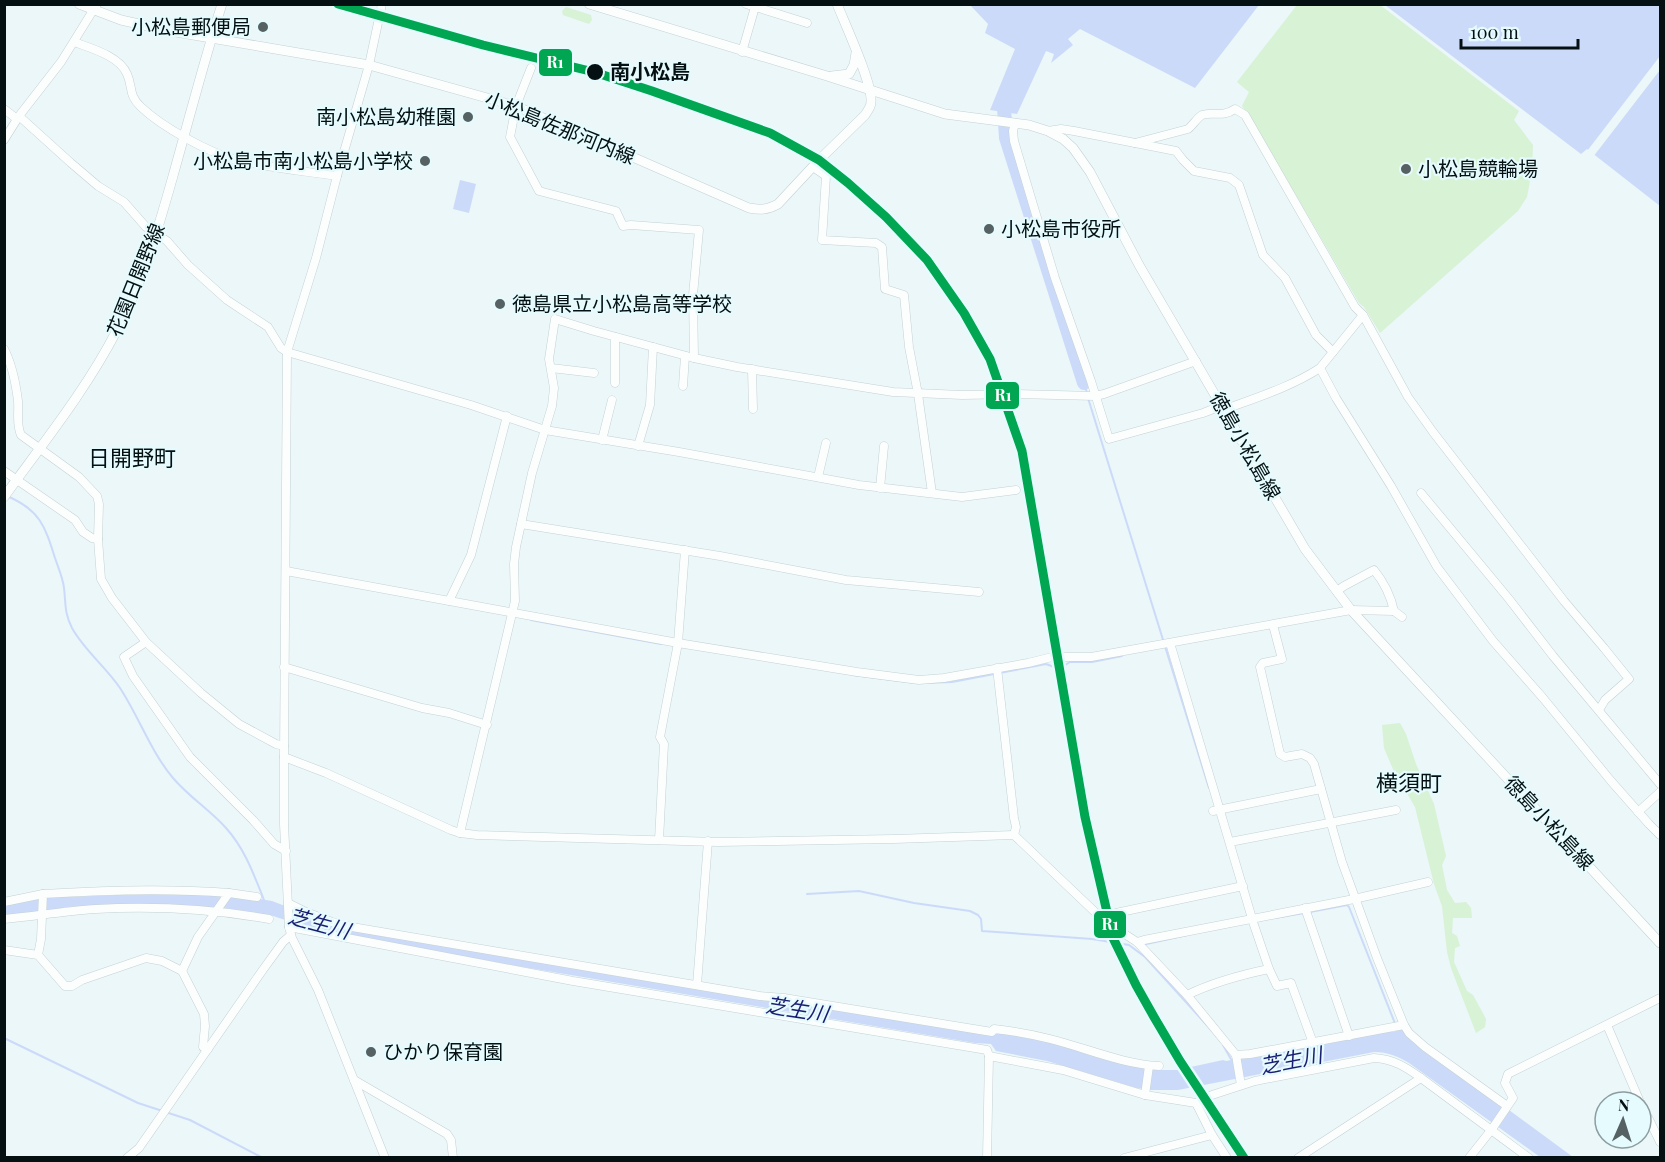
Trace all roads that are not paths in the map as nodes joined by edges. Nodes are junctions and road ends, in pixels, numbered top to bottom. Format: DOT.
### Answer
graph roads {
  1 [pos="79,4"];
  2 [pos="222,4"];
  3 [pos="382,4"];
  4 [pos="589,4"];
  5 [pos="746,4"];
  6 [pos="837,4"];
  7 [pos="754,6"];
  8 [pos="96,7"];
  9 [pos="608,7"];
  10 [pos="807,23"];
  11 [pos="212,38"];
  12 [pos="74,42"];
  13 [pos="742,52"];
  14 [pos="856,53"];
  15 [pos="369,65"];
  16 [pos="531,68"];
  17 [pos="827,76"];
  18 [pos="869,90"];
  19 [pos="896,99"];
  20 [pos="516,106"];
  21 [pos="4,109"];
  22 [pos="865,115"];
  23 [pos="18,117"];
  24 [pos="1014,123"];
  25 [pos="1048,131"];
  26 [pos="184,136"];
  27 [pos="4,140"];
  28 [pos="1135,142"];
  29 [pos="813,166"];
  30 [pos="337,176"];
  31 [pos="157,233"];
  32 [pos="1363,315"];
  33 [pos="615,337"];
  34 [pos="653,347"];
  35 [pos="4,349"];
  36 [pos="287,352"];
  37 [pos="1333,352"];
  38 [pos="690,357"];
  39 [pos="1196,361"];
  40 [pos="551,368"];
  41 [pos="1320,368"];
  42 [pos="752,369"];
  43 [pos="594,373"];
  44 [pos="615,383"];
  45 [pos="683,386"];
  46 [pos="918,394"];
  47 [pos="1093,396"];
  48 [pos="612,400"];
  49 [pos="1222,408"];
  50 [pos="753,409"];
  51 [pos="507,416"];
  52 [pos="545,430"];
  53 [pos="602,440"];
  54 [pos="826,443"];
  55 [pos="638,446"];
  56 [pos="885,446"];
  57 [pos="40,448"];
  58 [pos="4,471"];
  59 [pos="818,477"];
  60 [pos="17,479"];
  61 [pos="880,488"];
  62 [pos="1016,490"];
  63 [pos="932,493"];
  64 [pos="1421,493"];
  65 [pos="4,496"];
  66 [pos="521,524"];
  67 [pos="98,540"];
  68 [pos="685,550"];
  69 [pos="286,571"];
  70 [pos="1337,591"];
  71 [pos="979,592"];
  72 [pos="449,601"];
  73 [pos="1351,610"];
  74 [pos="1394,611"];
  75 [pos="513,614"];
  76 [pos="1402,617"];
  77 [pos="1272,625"];
  78 [pos="146,642"];
  79 [pos="1167,644"];
  80 [pos="678,645"];
  81 [pos="284,667"];
  82 [pos="997,671"];
  83 [pos="1599,710"];
  84 [pos="487,724"];
  85 [pos="284,746"];
  86 [pos="284,757"];
  87 [pos="1660,784"];
  88 [pos="1321,789"];
  89 [pos="1660,792"];
  90 [pos="1217,810"];
  91 [pos="1396,810"];
  92 [pos="1638,812"];
  93 [pos="1330,822"];
  94 [pos="460,833"];
  95 [pos="1660,835"];
  96 [pos="1014,836"];
  97 [pos="659,840"];
  98 [pos="708,842"];
  99 [pos="1228,845"];
  100 [pos="286,851"];
  101 [pos="1428,882"];
  102 [pos="1240,886"];
  103 [pos="229,894"];
  104 [pos="43,895"];
  105 [pos="257,897"];
  106 [pos="1354,899"];
  107 [pos="4,902"];
  108 [pos="288,904"];
  109 [pos="217,911"];
  110 [pos="1306,912"];
  111 [pos="1096,913"];
  112 [pos="41,915"];
  113 [pos="269,919"];
  114 [pos="4,920"];
  115 [pos="1253,922"];
  116 [pos="288,933"];
  117 [pos="1137,942"];
  118 [pos="1660,943"];
  119 [pos="4,950"];
  120 [pos="38,955"];
  121 [pos="1269,969"];
  122 [pos="182,971"];
  123 [pos="697,985"];
  124 [pos="1187,995"];
  125 [pos="1660,998"];
  126 [pos="1607,1025"];
  127 [pos="1399,1026"];
  128 [pos="1349,1036"];
  129 [pos="1312,1043"];
  130 [pos="208,1049"];
  131 [pos="990,1056"];
  132 [pos="1236,1056"];
  133 [pos="1159,1066"];
  134 [pos="1149,1067"];
  135 [pos="1421,1078"];
  136 [pos="354,1080"];
  137 [pos="1241,1084"];
  138 [pos="1635,1090"];
  139 [pos="1145,1093"];
  140 [pos="1196,1103"];
  141 [pos="1506,1108"];
  142 [pos="1492,1128"];
  143 [pos="1653,1128"];
  144 [pos="1212,1135"];
  145 [pos="1660,1142"];
  146 [pos="128,1158"];
  147 [pos="385,1158"];
  148 [pos="453,1158"];
  149 [pos="987,1158"];
  150 [pos="1124,1158"];
  151 [pos="1227,1158"];
  152 [pos="1298,1158"];
  153 [pos="1469,1158"];
  154 [pos="1529,1158"];
  1 -- 8 [label="main road, 小松島佐那河内線"];
  2 -- 11 [label="main road"];
  3 -- 15 [label="street"];
  4 -- 9 [label="main road, 徳島小松島線"];
  5 -- 7 [label="street"];
  6 -- 14 [label="main road"];
  7 -- 10 [label="street"];
  7 -- 13 [label="street"];
  8 -- 11 [label="main road, 小松島佐那河内線"];
  8 -- 12 [label="street"];
  9 -- 13 [label="main road, 徳島小松島線"];
  11 -- 15 [label="main road, 小松島佐那河内線"];
  11 -- 26 [label="main road, 花園日開野線"];
  12 -- 23 [label="street"];
  12 -- 26 [label="street"];
  13 -- 17 [label="main road, 徳島小松島線"];
  14 -- 17 [label="main road"];
  14 -- 18 [label="main road"];
  15 -- 20 [label="main road, 小松島佐那河内線"];
  15 -- 30 [label="street"];
  16 -- 20 [label="street"];
  17 -- 18 [label="main road, 徳島小松島線"];
  18 -- 19 [label="main road, 徳島小松島線"];
  18 -- 22 [label="main road"];
  19 -- 22 [label="main road, 小松島佐那河内線"];
  19 -- 24 [label="main road, 徳島小松島線"];
  20 -- 29 [label="main road, 小松島佐那河内線"];
  20 -- 38 [label="street"];
  21 -- 23 [label="street"];
  22 -- 29 [label="main road, 小松島佐那河内線"];
  23 -- 27 [label="street"];
  23 -- 31 [label="street"];
  24 -- 25 [label="main road, 徳島小松島線"];
  24 -- 47 [label="street"];
  25 -- 28 [label="street"];
  25 -- 39 [label="main road, 徳島小松島線"];
  26 -- 30 [label="street"];
  26 -- 31 [label="main road, 花園日開野線"];
  28 -- 32 [label="street"];
  28 -- 37 [label="street"];
  29 -- 46 [label="street"];
  30 -- 36 [label="street"];
  31 -- 36 [label="street"];
  31 -- 57 [label="main road, 花園日開野線"];
  32 -- 37 [label="street"];
  32 -- 83 [label="street"];
  33 -- 34 [label="street"];
  33 -- 40 [label="street"];
  33 -- 44 [label="street"];
  34 -- 38 [label="street"];
  34 -- 55 [label="street"];
  35 -- 57 [label="street"];
  36 -- 51 [label="street"];
  36 -- 69 [label="street"];
  37 -- 41 [label="street"];
  38 -- 42 [label="street"];
  38 -- 45 [label="street"];
  39 -- 47 [label="street"];
  39 -- 49 [label="main road, 徳島小松島線"];
  40 -- 43 [label="street"];
  40 -- 52 [label="street"];
  41 -- 49 [label="street"];
  41 -- 92 [label="street"];
  42 -- 46 [label="street"];
  42 -- 50 [label="street"];
  46 -- 47 [label="street"];
  46 -- 63 [label="street"];
  47 -- 49 [label="street"];
  48 -- 53 [label="street"];
  49 -- 70 [label="main road, 徳島小松島線"];
  51 -- 52 [label="street"];
  51 -- 72 [label="street"];
  52 -- 53 [label="street"];
  52 -- 66 [label="street"];
  53 -- 55 [label="street"];
  54 -- 59 [label="street"];
  55 -- 59 [label="street"];
  56 -- 61 [label="street"];
  57 -- 60 [label="main road, 花園日開野線"];
  57 -- 67 [label="street"];
  58 -- 60 [label="street"];
  59 -- 61 [label="street"];
  60 -- 65 [label="main road, 花園日開野線"];
  60 -- 67 [label="street"];
  61 -- 63 [label="street"];
  62 -- 63 [label="street"];
  64 -- 83 [label="street"];
  66 -- 68 [label="street"];
  66 -- 75 [label="street"];
  67 -- 78 [label="street"];
  68 -- 71 [label="street"];
  68 -- 80 [label="street"];
  69 -- 72 [label="street"];
  69 -- 81 [label="street"];
  70 -- 73 [label="main road, 徳島小松島線"];
  70 -- 74 [label="street"];
  72 -- 75 [label="street"];
  73 -- 74 [label="street"];
  73 -- 77 [label="street"];
  73 -- 118 [label="main road, 徳島小松島線"];
  74 -- 76 [label="street"];
  75 -- 80 [label="street"];
  75 -- 84 [label="street"];
  77 -- 79 [label="street"];
  77 -- 88 [label="street"];
  78 -- 85 [label="street"];
  78 -- 100 [label="street"];
  79 -- 82 [label="street"];
  79 -- 90 [label="street"];
  80 -- 82 [label="street"];
  80 -- 97 [label="street"];
  81 -- 84 [label="street"];
  81 -- 85 [label="street"];
  82 -- 96 [label="street"];
  83 -- 87 [label="street"];
  84 -- 94 [label="street"];
  85 -- 86 [label="street"];
  86 -- 94 [label="street"];
  86 -- 100 [label="street"];
  88 -- 90 [label="street"];
  88 -- 93 [label="street"];
  89 -- 92 [label="street"];
  90 -- 99 [label="street"];
  91 -- 93 [label="street"];
  92 -- 95 [label="street"];
  93 -- 99 [label="street"];
  93 -- 106 [label="street"];
  94 -- 97 [label="street"];
  96 -- 98 [label="street"];
  96 -- 111 [label="street"];
  97 -- 98 [label="street"];
  98 -- 123 [label="street"];
  99 -- 102 [label="street"];
  100 -- 108 [label="street"];
  101 -- 106 [label="street"];
  102 -- 115 [label="street"];
  102 -- 117 [label="street"];
  103 -- 104 [label="street"];
  103 -- 105 [label="street"];
  103 -- 109 [label="street"];
  104 -- 107 [label="street"];
  104 -- 112 [label="street"];
  106 -- 110 [label="street"];
  106 -- 127 [label="street"];
  108 -- 116 [label="street"];
  108 -- 123 [label="street"];
  109 -- 112 [label="street"];
  109 -- 113 [label="street"];
  109 -- 122 [label="street"];
  110 -- 115 [label="street"];
  110 -- 128 [label="street"];
  112 -- 114 [label="street"];
  112 -- 120 [label="street"];
  115 -- 117 [label="street"];
  115 -- 121 [label="street"];
  116 -- 130 [label="street"];
  116 -- 131 [label="street"];
  116 -- 136 [label="street"];
  117 -- 124 [label="street"];
  119 -- 120 [label="street"];
  120 -- 122 [label="street"];
  121 -- 124 [label="street"];
  121 -- 129 [label="street"];
  122 -- 130 [label="street"];
  123 -- 134 [label="street"];
  124 -- 132 [label="street"];
  125 -- 126 [label="street"];
  126 -- 138 [label="street"];
  126 -- 141 [label="street"];
  127 -- 128 [label="street"];
  127 -- 141 [label="street"];
  128 -- 129 [label="street"];
  129 -- 132 [label="street"];
  130 -- 146 [label="street"];
  131 -- 139 [label="street"];
  131 -- 149 [label="street"];
  132 -- 137 [label="street"];
  133 -- 134 [label="street"];
  134 -- 139 [label="street"];
  135 -- 137 [label="street"];
  135 -- 142 [label="street"];
  135 -- 152 [label="street"];
  136 -- 147 [label="street"];
  136 -- 148 [label="street"];
  137 -- 140 [label="street"];
  139 -- 140 [label="street"];
  140 -- 144 [label="street"];
  141 -- 142 [label="street"];
  142 -- 153 [label="street"];
  142 -- 154 [label="street"];
  143 -- 145 [label="street"];
  144 -- 150 [label="street"];
  144 -- 151 [label="street"];
}
